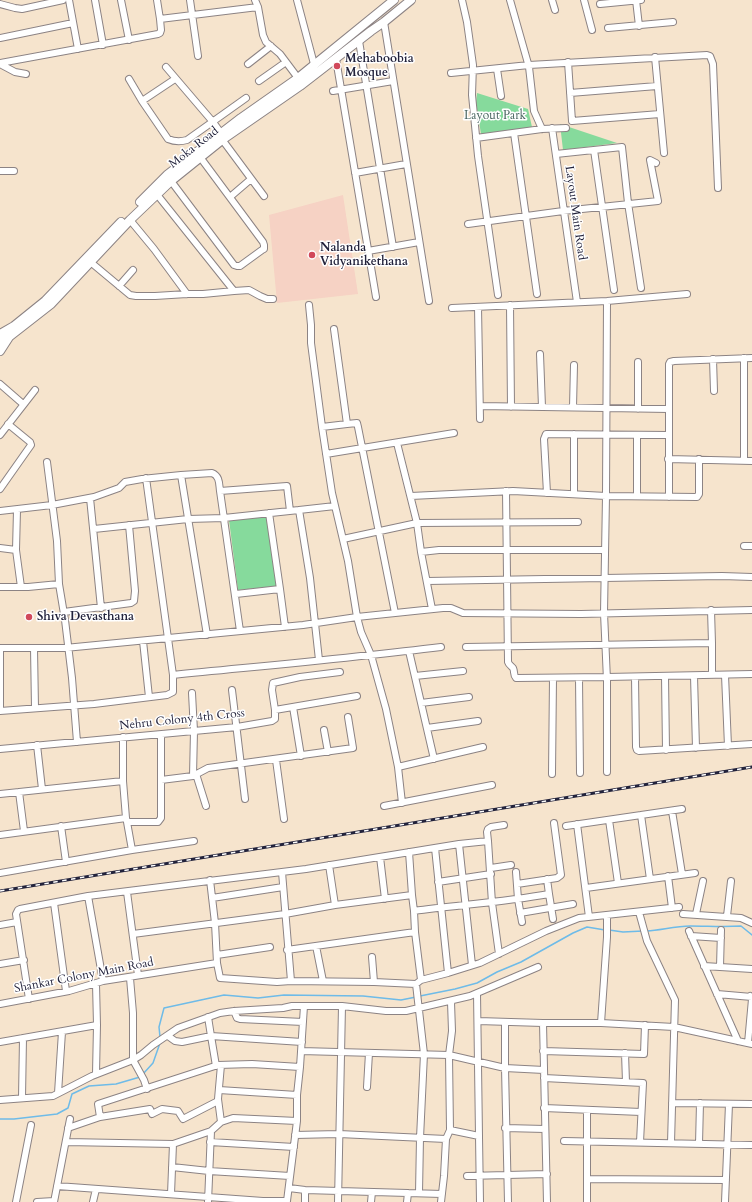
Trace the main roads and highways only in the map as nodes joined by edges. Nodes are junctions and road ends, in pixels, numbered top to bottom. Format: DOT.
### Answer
graph roads {
  1 [pos="394,0"];
  2 [pos="411,0"];
  3 [pos="221,136"];
  4 [pos="155,192"];
  5 [pos="88,259"];
  6 [pos="14,326"];
  7 [pos="0,334"];
  8 [pos="10,336"];
  9 [pos="0,342"];
  10 [pos="0,351"];
  1 -- 3 [label="main road, Moka Road"];
  2 -- 3 [label="main road, Moka Road"];
  3 -- 4 [label="main road, Moka Road"];
  3 -- 4 [label="main road, Moka Road"];
  4 -- 5 [label="main road, Moka Road"];
  4 -- 5 [label="main road, Moka Road"];
  5 -- 6 [label="main road, Moka Road"];
  5 -- 8 [label="main road, Moka Road"];
  6 -- 7 [label="main road, Moka Road"];
  6 -- 8 [label="main road"];
  8 -- 9 [label="main road"];
  8 -- 10 [label="main road"];
}
